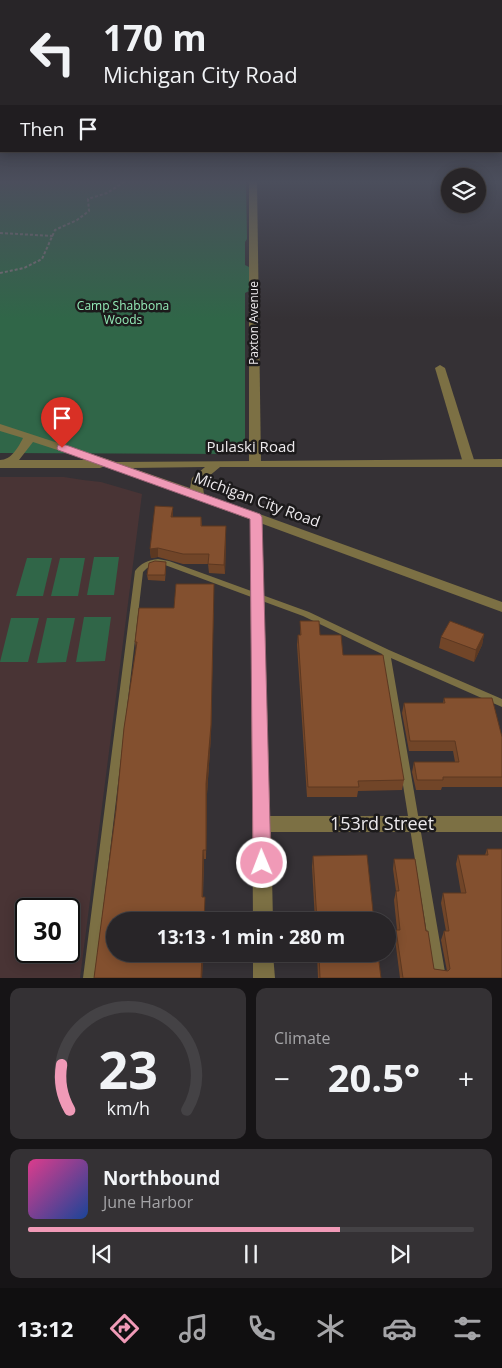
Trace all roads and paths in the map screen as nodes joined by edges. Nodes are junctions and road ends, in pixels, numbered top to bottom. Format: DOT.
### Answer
graph roads {
  1 [pos="61,228"];
  2 [pos="253,228"];
  3 [pos="0,233"];
  4 [pos="53,236"];
  5 [pos="0,273"];
  6 [pos="440,368"];
  7 [pos="0,427"];
  8 [pos="30,437"];
  9 [pos="255,463"];
  10 [pos="469,463"];
  11 [pos="502,463"];
  12 [pos="4,464"];
  13 [pos="111,464"];
  14 [pos="218,464"];
  15 [pos="199,496"];
  16 [pos="256,517"];
  17 [pos="257,598"];
  18 [pos="501,609"];
  19 [pos="386,652"];
  20 [pos="502,703"];
  21 [pos="261,824"];
  22 [pos="414,824"];
  23 [pos="502,824"];
  24 [pos="263,912"];
  25 [pos="264,962"];
  26 [pos="89,978"];
  27 [pos="264,978"];
  28 [pos="440,978"];
  1 -- 4 [label="path"];
  2 -- 9 [label="street, Paxton Avenue"];
  3 -- 4 [label="path"];
  4 -- 5 [label="path"];
  6 -- 10 [label="street"];
  7 -- 8 [label="street, Michigan City Road"];
  8 -- 12 [label="street"];
  8 -- 13 [label="street, Michigan City Road"];
  9 -- 10 [label="street, Pulaski Road"];
  9 -- 14 [label="street, Pulaski Road"];
  10 -- 11 [label="street, Pulaski Road"];
  12 -- 13 [label="street, Pulaski Road"];
  13 -- 14 [label="street, Pulaski Road"];
  13 -- 15 [label="street, Michigan City Road"];
  14 -- 15 [label="street"];
  15 -- 16 [label="street, Michigan City Road"];
  16 -- 17 [label="street"];
  16 -- 18 [label="street, Michigan City Road"];
  17 -- 19 [label="lane"];
  17 -- 21 [label="street"];
  17 -- 26 [label="lane"];
  19 -- 20 [label="lane"];
  19 -- 22 [label="lane"];
  21 -- 22 [label="street, 153rd Street"];
  21 -- 24 [label="street"];
  22 -- 23 [label="street, 153rd Street"];
  22 -- 28 [label="lane"];
  25 -- 27 [label="street"];
}
